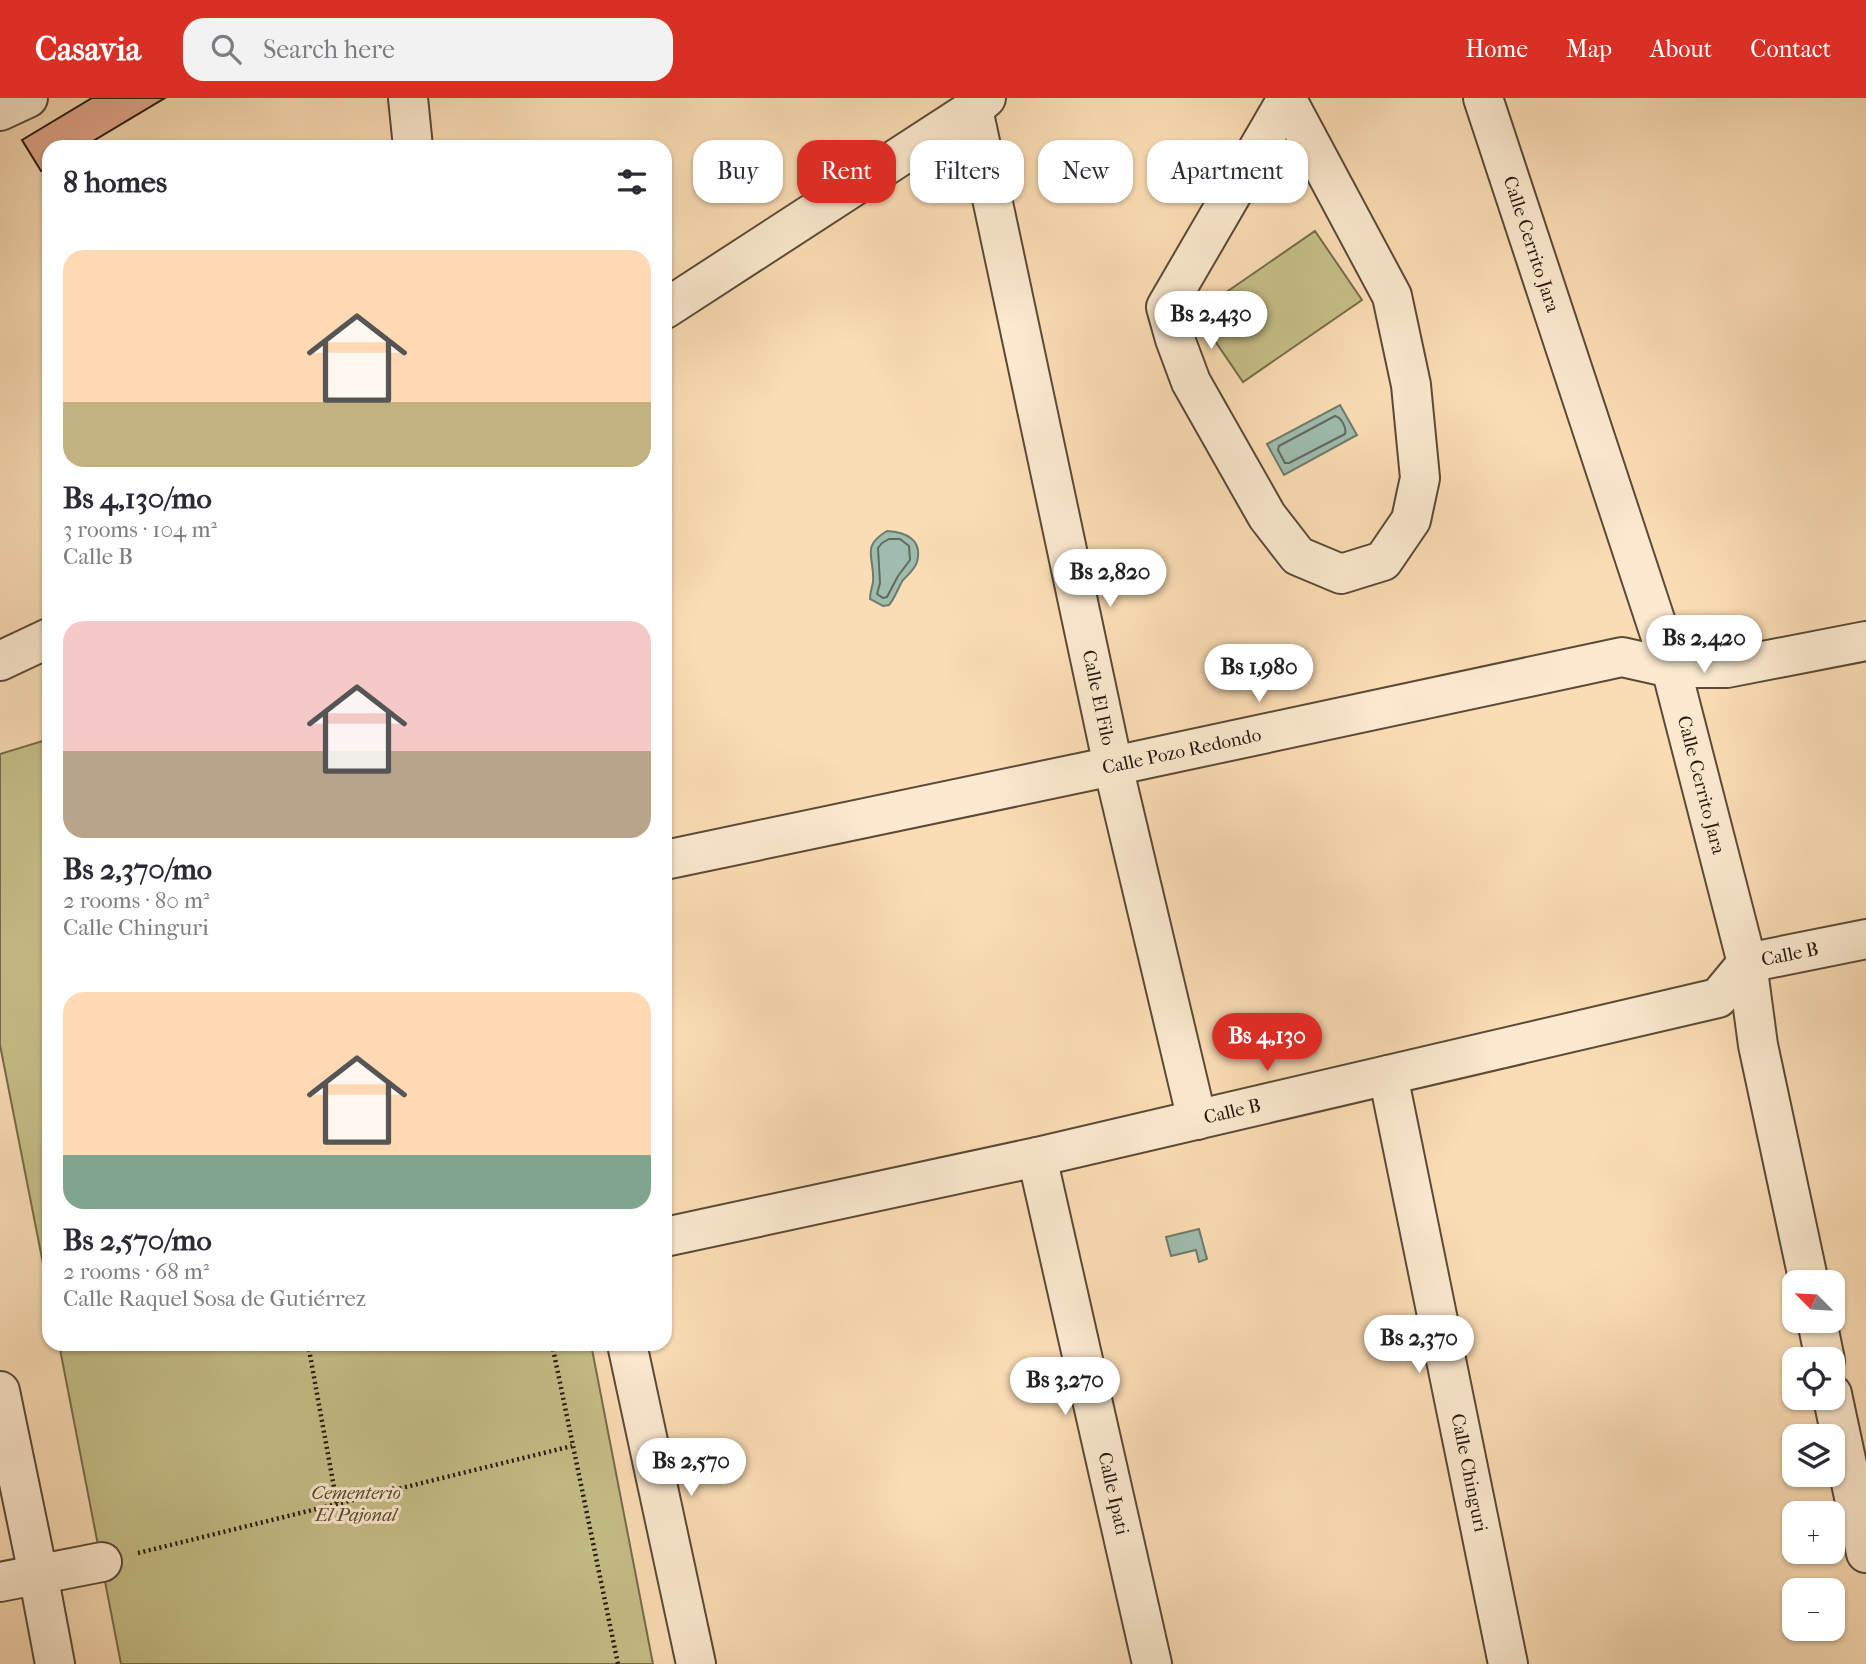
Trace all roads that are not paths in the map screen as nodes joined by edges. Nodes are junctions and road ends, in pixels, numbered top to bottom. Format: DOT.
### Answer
graph roads {
  1 [pos="28,98"];
  2 [pos="408,98"];
  3 [pos="1287,98"];
  4 [pos="1483,98"];
  5 [pos="979,103"];
  6 [pos="0,111"];
  7 [pos="412,140"];
  8 [pos="672,304"];
  9 [pos="42,641"];
  10 [pos="1866,641"];
  11 [pos="0,661"];
  12 [pos="1671,667"];
  13 [pos="1113,766"];
  14 [pos="672,859"];
  15 [pos="1866,939"];
  16 [pos="1747,963"];
  17 [pos="1388,1075"];
  18 [pos="1197,1119"];
  19 [pos="1037,1157"];
  20 [pos="672,1235"];
  21 [pos="1806,1270"];
  22 [pos="629,1351"];
  23 [pos="0,1391"];
  24 [pos="1835,1410"];
  25 [pos="1866,1553"];
  26 [pos="102,1562"];
  27 [pos="38,1574"];
  28 [pos="0,1582"];
  29 [pos="55,1664"];
  30 [pos="696,1664"];
  31 [pos="1152,1664"];
  32 [pos="1508,1664"];
  1 -- 6 [label="street"];
  2 -- 7 [label="street"];
  3 -- 3 [label="street"];
  4 -- 12 [label="street, Calle Cerrito Jara"];
  5 -- 8 [label="street"];
  5 -- 13 [label="street, Calle El Filo"];
  9 -- 11 [label="street"];
  10 -- 12 [label="street, Calle Pozo Redondo"];
  12 -- 13 [label="street, Calle Pozo Redondo"];
  12 -- 16 [label="street, Calle Cerrito Jara"];
  13 -- 14 [label="street, Calle Pozo Redondo"];
  13 -- 18 [label="street, Calle El Filo"];
  15 -- 16 [label="street, Calle B"];
  16 -- 17 [label="street, Calle B"];
  16 -- 21 [label="street, Calle Cerrito Jara"];
  17 -- 18 [label="street, Calle B"];
  17 -- 32 [label="street, Calle Chinguri"];
  18 -- 19 [label="street, Calle B"];
  19 -- 20 [label="street, Calle B"];
  19 -- 31 [label="street, Calle Ipati"];
  22 -- 30 [label="street"];
  23 -- 27 [label="street"];
  24 -- 25 [label="street"];
  26 -- 27 [label="street"];
  27 -- 28 [label="street"];
  27 -- 29 [label="street"];
}
